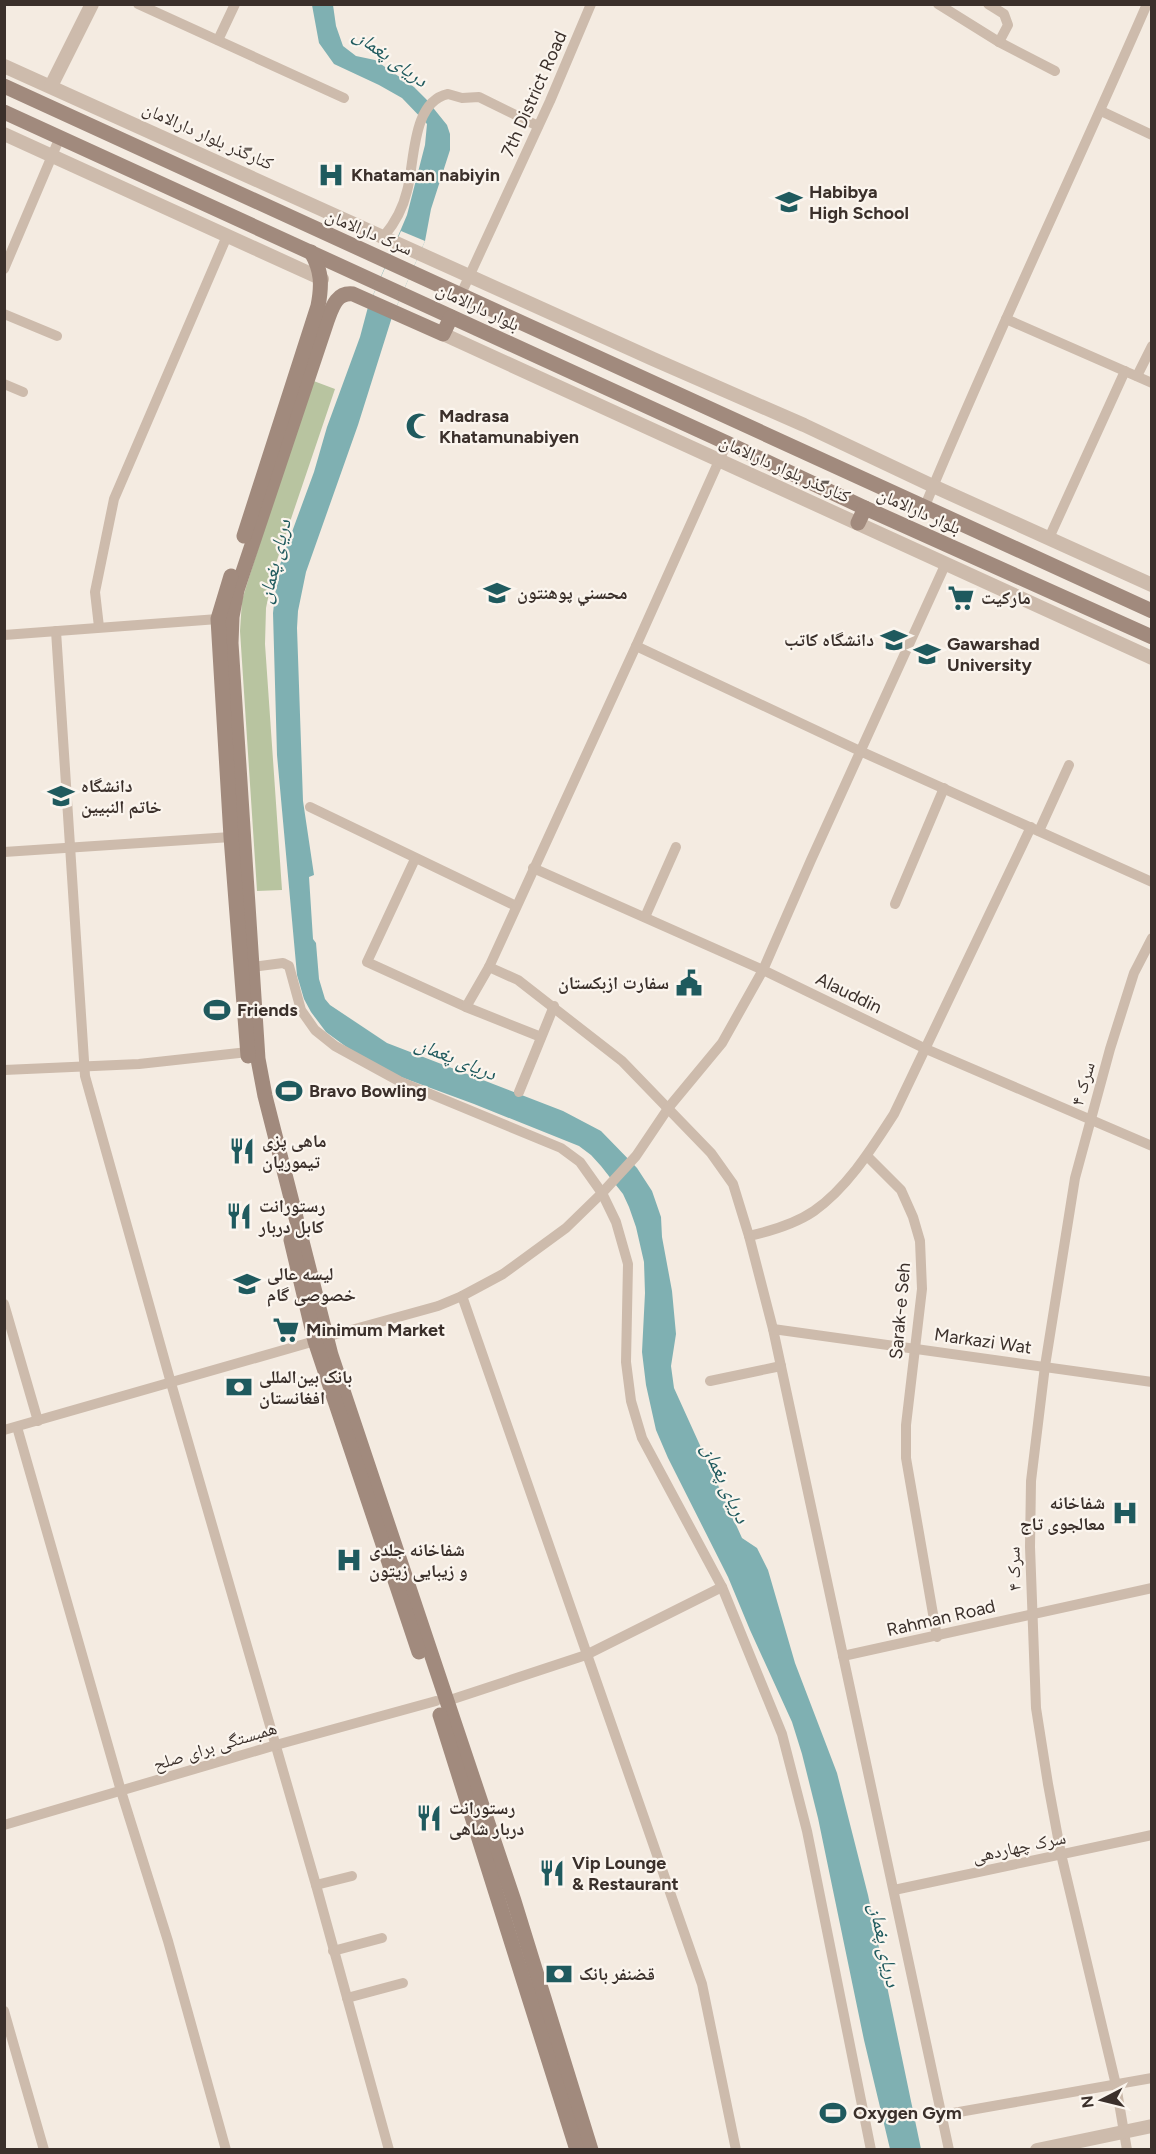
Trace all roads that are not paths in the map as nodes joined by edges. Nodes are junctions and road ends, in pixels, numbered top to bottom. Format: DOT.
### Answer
graph roads {
  1 [pos="92,4"];
  2 [pos="138,4"];
  3 [pos="235,4"];
  4 [pos="591,4"];
  5 [pos="938,4"];
  6 [pos="988,4"];
  7 [pos="1147,4"];
  8 [pos="218,40"];
  9 [pos="999,42"];
  10 [pos="4,66"];
  11 [pos="1055,71"];
  12 [pos="4,86"];
  13 [pos="51,86"];
  14 [pos="344,98"];
  15 [pos="1101,111"];
  16 [pos="4,112"];
  17 [pos="538,126"];
  18 [pos="4,134"];
  19 [pos="1152,135"];
  20 [pos="60,137"];
  21 [pos="52,156"];
  22 [pos="288,218"];
  23 [pos="227,236"];
  24 [pos="279,238"];
  25 [pos="390,239"];
  26 [pos="311,252"];
  27 [pos="4,269"];
  28 [pos="419,275"];
  29 [pos="470,275"];
  30 [pos="322,279"];
  31 [pos="461,294"];
  32 [pos="4,314"];
  33 [pos="451,317"];
  34 [pos="1006,319"];
  35 [pos="539,330"];
  36 [pos="443,334"];
  37 [pos="57,336"];
  38 [pos="1152,346"];
  39 [pos="529,352"];
  40 [pos="1125,371"];
  41 [pos="1137,376"];
  42 [pos="1152,383"];
  43 [pos="4,384"];
  44 [pos="23,392"];
  45 [pos="727,443"];
  46 [pos="719,460"];
  47 [pos="933,486"];
  48 [pos="925,506"];
  49 [pos="865,508"];
  50 [pos="858,524"];
  51 [pos="1049,538"];
  52 [pos="946,563"];
  53 [pos="1152,585"];
  54 [pos="1152,611"];
  55 [pos="218,618"];
  56 [pos="99,627"];
  57 [pos="56,631"];
  58 [pos="4,635"];
  59 [pos="1152,637"];
  60 [pos="636,646"];
  61 [pos="1152,658"];
  62 [pos="860,751"];
  63 [pos="1070,765"];
  64 [pos="944,788"];
  65 [pos="310,807"];
  66 [pos="1035,829"];
  67 [pos="231,837"];
  68 [pos="676,847"];
  69 [pos="71,849"];
  70 [pos="4,852"];
  71 [pos="415,859"];
  72 [pos="533,868"];
  73 [pos="1152,882"];
  74 [pos="241,890"];
  75 [pos="894,904"];
  76 [pos="516,906"];
  77 [pos="645,917"];
  78 [pos="1152,938"];
  79 [pos="252,967"];
  80 [pos="489,967"];
  81 [pos="763,970"];
  82 [pos="554,1006"];
  83 [pos="466,1007"];
  84 [pos="541,1037"];
  85 [pos="926,1049"];
  86 [pos="248,1052"];
  87 [pos="83,1066"];
  88 [pos="4,1070"];
  89 [pos="519,1092"];
  90 [pos="669,1107"];
  91 [pos="1089,1119"];
  92 [pos="1152,1146"];
  93 [pos="867,1156"];
  94 [pos="604,1191"];
  95 [pos="749,1236"];
  96 [pos="462,1296"];
  97 [pos="4,1305"];
  98 [pos="773,1329"];
  99 [pos="321,1339"];
  100 [pos="914,1348"];
  101 [pos="781,1366"];
  102 [pos="1045,1366"];
  103 [pos="710,1381"];
  104 [pos="1152,1382"];
  105 [pos="171,1383"];
  106 [pos="38,1421"];
  107 [pos="17,1427"];
  108 [pos="4,1430"];
  109 [pos="722,1587"];
  110 [pos="1152,1588"];
  111 [pos="1033,1614"];
  112 [pos="937,1636"];
  113 [pos="586,1655"];
  114 [pos="843,1656"];
  115 [pos="441,1701"];
  116 [pos="276,1745"];
  117 [pos="468,1782"];
  118 [pos="121,1791"];
  119 [pos="4,1826"];
  120 [pos="1152,1835"];
  121 [pos="1061,1854"];
  122 [pos="352,1876"];
  123 [pos="316,1885"];
  124 [pos="894,1890"];
  125 [pos="382,1938"];
  126 [pos="333,1951"];
  127 [pos="403,1983"];
  128 [pos="347,1998"];
  129 [pos="4,2011"];
  130 [pos="1152,2078"];
  131 [pos="1116,2085"];
  132 [pos="942,2115"];
  133 [pos="1152,2126"];
  134 [pos="1124,2132"];
  135 [pos="44,2150"];
  136 [pos="226,2150"];
  137 [pos="389,2150"];
  138 [pos="578,2150"];
  139 [pos="591,2150"];
  140 [pos="736,2150"];
  141 [pos="871,2150"];
  142 [pos="949,2150"];
  143 [pos="1038,2150"];
  144 [pos="1127,2150"];
  1 -- 13 [label="street"];
  2 -- 8 [label="street"];
  3 -- 8 [label="street"];
  4 -- 17 [label="street, 7th District Road"];
  5 -- 9 [label="street"];
  6 -- 9 [label="street"];
  7 -- 15 [label="street"];
  8 -- 14 [label="street"];
  9 -- 11 [label="street"];
  10 -- 13 [label="street, کنارگذر بلوار دارالامان"];
  12 -- 22 [label="main road"];
  13 -- 25 [label="street, کنارگذر بلوار دارالامان"];
  15 -- 19 [label="street"];
  15 -- 34 [label="street"];
  16 -- 20 [label="main road"];
  17 -- 25 [label="street"];
  17 -- 29 [label="street, 7th District Road"];
  18 -- 21 [label="street"];
  20 -- 21 [label="street"];
  20 -- 24 [label="main road"];
  21 -- 23 [label="street"];
  21 -- 27 [label="street"];
  22 -- 24 [label="main road"];
  22 -- 28 [label="main road, سرک دارالامان"];
  23 -- 30 [label="street"];
  23 -- 56 [label="street"];
  24 -- 26 [label="main road"];
  25 -- 29 [label="street, کنارگذر بلوار دارالامان"];
  26 -- 30 [label="main road"];
  26 -- 33 [label="main road, بلوار دارالامان"];
  28 -- 31 [label="main road, بلوار دارالامان"];
  29 -- 31 [label="street, 7th District Road"];
  29 -- 47 [label="street"];
  30 -- 55 [label="main road"];
  31 -- 35 [label="main road, بلوار دارالامان"];
  32 -- 37 [label="street"];
  33 -- 36 [label="main road"];
  33 -- 39 [label="main road, بلوار دارالامان"];
  34 -- 40 [label="street"];
  34 -- 47 [label="street"];
  35 -- 39 [label="main road"];
  35 -- 48 [label="main road, بلوار دارالامان"];
  36 -- 46 [label="street, کنارگذر بلوار دارالامان"];
  36 -- 74 [label="main road, کنارگذر بلوار دارالامان"];
  38 -- 41 [label="street"];
  39 -- 45 [label="main road, بلوار دارالامان"];
  40 -- 41 [label="street"];
  40 -- 51 [label="street"];
  41 -- 42 [label="street"];
  43 -- 44 [label="street"];
  45 -- 46 [label="street"];
  45 -- 49 [label="main road, بلوار دارالامان"];
  46 -- 50 [label="street, کنارگذر بلوار دارالامان"];
  46 -- 60 [label="street"];
  47 -- 48 [label="street"];
  47 -- 51 [label="street"];
  48 -- 54 [label="main road, بلوار دارالامان"];
  49 -- 50 [label="main road"];
  49 -- 59 [label="main road, بلوار دارالامان"];
  50 -- 52 [label="street, کنارگذر بلوار دارالامان"];
  51 -- 53 [label="street"];
  52 -- 61 [label="street, کنارگذر بلوار دارالامان"];
  52 -- 62 [label="street"];
  55 -- 56 [label="street"];
  55 -- 67 [label="main road"];
  56 -- 57 [label="street"];
  57 -- 58 [label="street"];
  57 -- 69 [label="street"];
  60 -- 62 [label="street"];
  60 -- 72 [label="street"];
  62 -- 64 [label="street"];
  62 -- 81 [label="street"];
  63 -- 66 [label="street"];
  64 -- 66 [label="street"];
  64 -- 75 [label="street"];
  65 -- 71 [label="street"];
  66 -- 73 [label="street"];
  66 -- 85 [label="street"];
  67 -- 69 [label="street"];
  67 -- 74 [label="main road"];
  68 -- 77 [label="street"];
  69 -- 70 [label="street"];
  69 -- 87 [label="street"];
  71 -- 76 [label="street"];
  71 -- 83 [label="street"];
  72 -- 76 [label="street"];
  72 -- 77 [label="street, Alauddin"];
  74 -- 79 [label="main road"];
  74 -- 86 [label="main road"];
  76 -- 80 [label="street"];
  77 -- 81 [label="street, Alauddin"];
  78 -- 91 [label="street, سرک ۴"];
  79 -- 94 [label="street"];
  79 -- 99 [label="main road"];
  80 -- 82 [label="street"];
  80 -- 83 [label="street"];
  81 -- 85 [label="street, Alauddin"];
  81 -- 90 [label="street"];
  82 -- 84 [label="street"];
  82 -- 90 [label="street"];
  83 -- 84 [label="street"];
  84 -- 89 [label="street"];
  85 -- 91 [label="street, Alauddin"];
  85 -- 93 [label="street"];
  86 -- 87 [label="street"];
  86 -- 99 [label="main road"];
  87 -- 88 [label="street"];
  87 -- 105 [label="street"];
  90 -- 94 [label="street"];
  90 -- 95 [label="street"];
  91 -- 92 [label="street, Alauddin"];
  91 -- 102 [label="street, سرک ۴"];
  93 -- 95 [label="street"];
  93 -- 100 [label="street, Sarak-e Seh"];
  94 -- 96 [label="street"];
  94 -- 109 [label="street"];
  95 -- 98 [label="street"];
  96 -- 99 [label="street"];
  96 -- 113 [label="street"];
  97 -- 106 [label="street"];
  98 -- 100 [label="street, Markazi Wat"];
  98 -- 101 [label="street"];
  99 -- 105 [label="street"];
  99 -- 115 [label="main road"];
  100 -- 102 [label="street, Markazi Wat"];
  100 -- 112 [label="street, Sarak-e Seh"];
  101 -- 103 [label="street"];
  101 -- 114 [label="street"];
  102 -- 104 [label="street, Markazi Wat"];
  102 -- 111 [label="street, سرک ۴"];
  105 -- 106 [label="street"];
  105 -- 116 [label="street"];
  106 -- 107 [label="street"];
  107 -- 108 [label="street"];
  107 -- 118 [label="street"];
  109 -- 113 [label="street, همبستگی برای صلح"];
  109 -- 141 [label="street"];
  110 -- 111 [label="street, Rahman Road"];
  111 -- 112 [label="street, Rahman Road"];
  111 -- 121 [label="street, سرک ۴"];
  112 -- 114 [label="street, Rahman Road"];
  113 -- 115 [label="street, همبستگی برای صلح"];
  113 -- 140 [label="street"];
  114 -- 124 [label="street"];
  115 -- 116 [label="street, همبستگی برای صلح"];
  115 -- 117 [label="main road"];
  116 -- 118 [label="street, همبستگی برای صلح"];
  116 -- 123 [label="street"];
  117 -- 138 [label="main road"];
  117 -- 139 [label="main road"];
  118 -- 119 [label="street, همبستگی برای صلح"];
  118 -- 136 [label="street"];
  120 -- 121 [label="street, سرک چهاردهی"];
  121 -- 124 [label="street, سرک چهاردهی"];
  121 -- 131 [label="street, سرک ۴"];
  122 -- 123 [label="street"];
  123 -- 126 [label="street"];
  124 -- 132 [label="street"];
  125 -- 126 [label="street"];
  126 -- 128 [label="street"];
  127 -- 128 [label="street"];
  128 -- 137 [label="street"];
  129 -- 135 [label="street"];
  130 -- 131 [label="street"];
  131 -- 132 [label="street"];
  131 -- 134 [label="street, سرک ۴"];
  132 -- 142 [label="street"];
  133 -- 134 [label="street"];
  134 -- 143 [label="street"];
  134 -- 144 [label="street, سرک ۴"];
}
